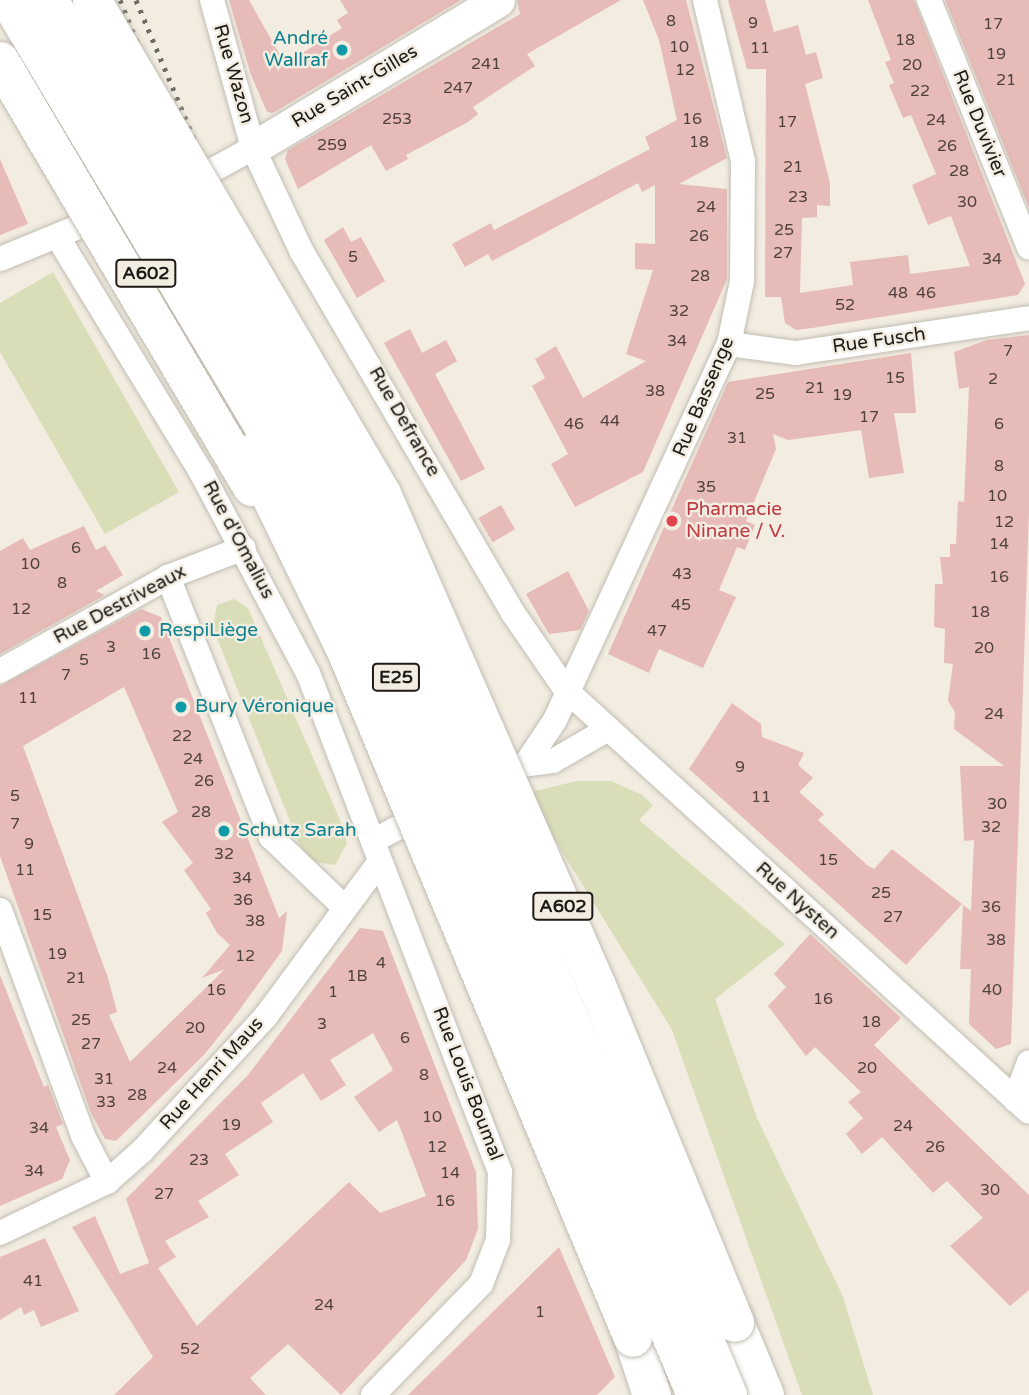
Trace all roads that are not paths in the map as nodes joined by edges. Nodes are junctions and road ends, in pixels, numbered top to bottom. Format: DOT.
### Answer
graph roads {
  1 [pos="50,0"];
  2 [pos="77,0"];
  3 [pos="92,0"];
  4 [pos="212,0"];
  5 [pos="498,0"];
  6 [pos="705,0"];
  7 [pos="929,0"];
  8 [pos="9,1"];
  9 [pos="0,61"];
  10 [pos="253,148"];
  11 [pos="211,171"];
  12 [pos="83,225"];
  13 [pos="57,236"];
  14 [pos="1029,248"];
  15 [pos="0,259"];
  16 [pos="1029,318"];
  17 [pos="729,344"];
  18 [pos="382,494"];
  19 [pos="290,540"];
  20 [pos="244,548"];
  21 [pos="168,576"];
  22 [pos="0,671"];
  23 [pos="566,690"];
  24 [pos="608,729"];
  25 [pos="398,827"];
  26 [pos="376,852"];
  27 [pos="343,906"];
  28 [pos="0,909"];
  29 [pos="1029,1062"];
  30 [pos="1022,1106"];
  31 [pos="107,1182"];
  32 [pos="0,1233"];
  33 [pos="373,1395"];
  34 [pos="652,1395"];
  35 [pos="696,1395"];
  36 [pos="728,1395"];
  37 [pos="765,1395"];
  1 -- 36 [label="highway, E25, bridge"];
  2 -- 18 [label="highway, A602, bridge"];
  3 -- 18 [label="highway, A602, bridge"];
  4 -- 10 [label="street, Rue Wazon"];
  5 -- 10 [label="street, Rue Saint-Gilles"];
  6 -- 17 [label="street, Rue Bassenge"];
  7 -- 14 [label="street, Rue Duvivier"];
  8 -- 19 [label="highway, A602, bridge"];
  8 -- 35 [label="highway, E25, bridge"];
  9 -- 19 [label="highway, A602, bridge"];
  10 -- 11 [label="street, Rue Saint-Gilles"];
  10 -- 23 [label="street, Rue Defrance"];
  12 -- 13 [label="street"];
  13 -- 15 [label="street"];
  13 -- 20 [label="street, Rue d'Omalius"];
  16 -- 17 [label="street, Rue Fusch"];
  17 -- 23 [label="street, Rue Bassenge"];
  18 -- 37 [label="highway, A602, bridge"];
  19 -- 34 [label="highway, A602, bridge"];
  20 -- 21 [label="street, Rue Destriveaux"];
  20 -- 26 [label="street, Rue d'Omalius"];
  21 -- 22 [label="street, Rue Destriveaux"];
  21 -- 27 [label="street"];
  23 -- 24 [label="street, Rue Nysten"];
  23 -- 24 [label="street"];
  24 -- 30 [label="street, Rue Nysten"];
  25 -- 26 [label="street, Rue Henri Maus"];
  26 -- 27 [label="street, Rue Henri Maus"];
  26 -- 33 [label="street, Rue Louis Boumal"];
  27 -- 31 [label="street, Rue Henri Maus"];
  28 -- 31 [label="street"];
  29 -- 30 [label="street"];
  31 -- 32 [label="street, Rue Henri Maus"];
}
